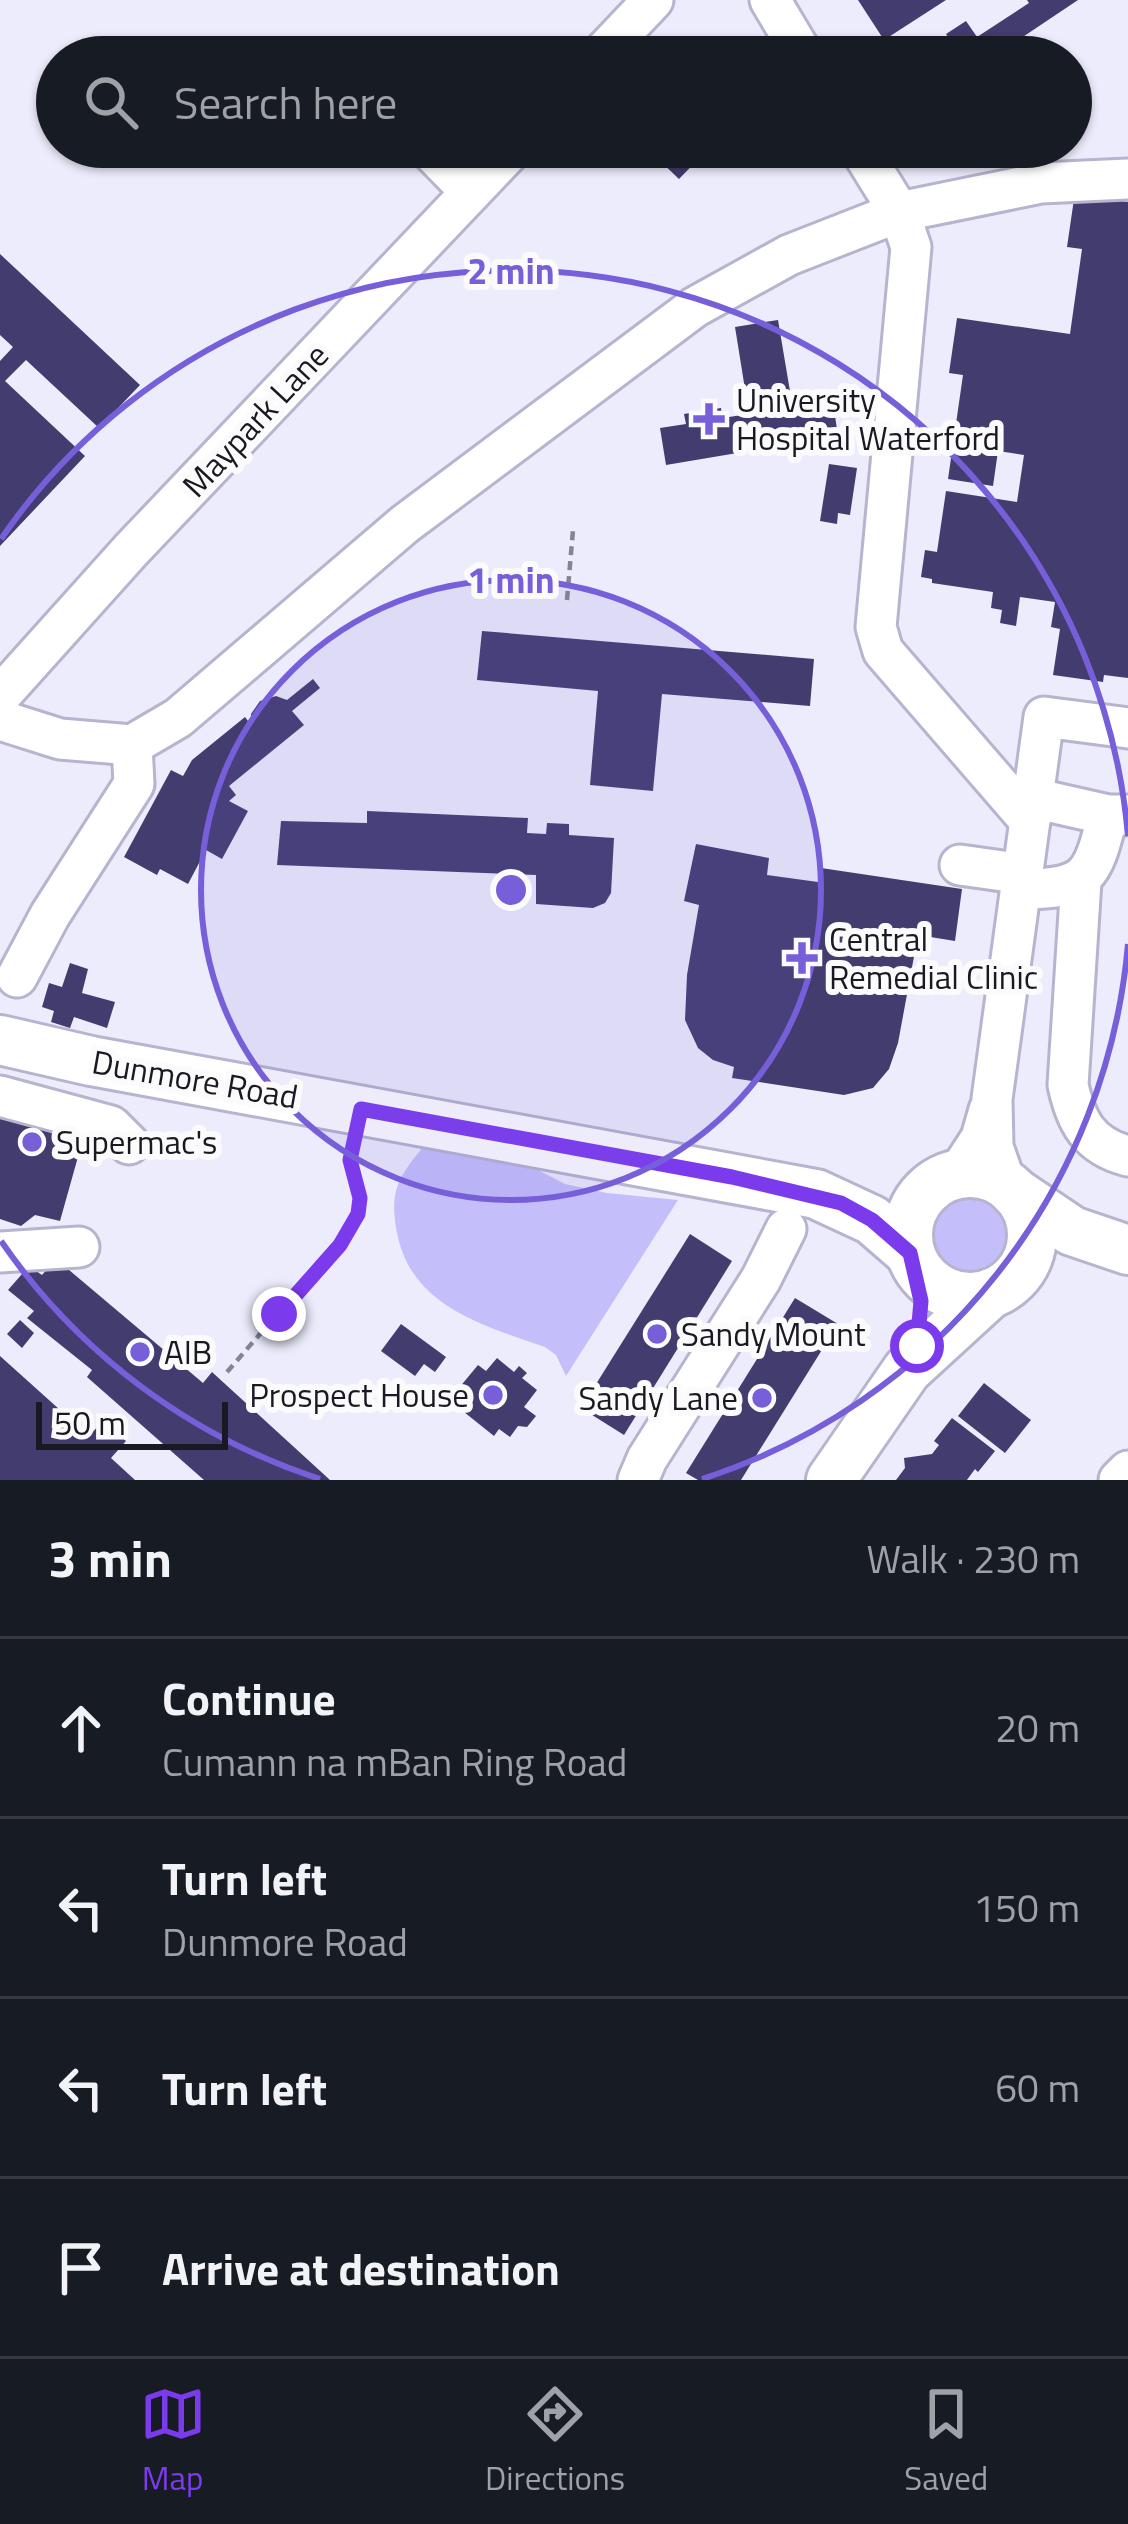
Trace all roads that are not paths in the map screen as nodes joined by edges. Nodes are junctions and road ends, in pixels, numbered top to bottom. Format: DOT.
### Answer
graph roads {
  1 [pos="653,0"];
  2 [pos="770,0"];
  3 [pos="619,36"];
  4 [pos="791,36"];
  5 [pos="447,168"];
  6 [pos="494,168"];
  7 [pos="872,168"];
  8 [pos="1128,179"];
  9 [pos="470,193"];
  10 [pos="898,212"];
  11 [pos="0,696"];
  12 [pos="0,720"];
  13 [pos="1128,728"];
  14 [pos="132,745"];
  15 [pos="1031,809"];
  16 [pos="1118,815"];
  17 [pos="960,865"];
  18 [pos="1081,881"];
  19 [pos="1023,882"];
  20 [pos="17,977"];
  21 [pos="0,1040"];
  22 [pos="0,1096"];
  23 [pos="992,1099"];
  24 [pos="129,1144"];
  25 [pos="1128,1156"];
  26 [pos="952,1177"];
  27 [pos="1010,1188"];
  28 [pos="801,1211"];
  29 [pos="8,1244"];
  30 [pos="79,1247"];
  31 [pos="1128,1251"];
  32 [pos="913,1260"];
  33 [pos="1000,1288"];
  34 [pos="907,1370"];
  35 [pos="1128,1471"];
  36 [pos="638,1480"];
  37 [pos="831,1480"];
  38 [pos="1119,1480"];
  1 -- 3 [label="street"];
  2 -- 4 [label="street"];
  5 -- 9 [label="street"];
  6 -- 9 [label="street, Maypark Lane"];
  7 -- 10 [label="street"];
  8 -- 10 [label="street"];
  9 -- 11 [label="street, Maypark Lane"];
  10 -- 14 [label="street"];
  10 -- 15 [label="street"];
  12 -- 14 [label="street"];
  13 -- 15 [label="street"];
  14 -- 20 [label="street"];
  15 -- 16 [label="street"];
  15 -- 19 [label="street"];
  16 -- 18 [label="street"];
  17 -- 19 [label="street"];
  18 -- 19 [label="street"];
  18 -- 25 [label="street"];
  19 -- 23 [label="street"];
  21 -- 28 [label="main road, Dunmore Road"];
  22 -- 24 [label="street"];
  23 -- 26 [label="street"];
  23 -- 27 [label="street"];
  26 -- 27 [label="main road"];
  26 -- 28 [label="main road, Dunmore Road"];
  26 -- 32 [label="main road"];
  27 -- 31 [label="main road"];
  27 -- 33 [label="main road"];
  28 -- 32 [label="main road, Dunmore Road"];
  28 -- 36 [label="street"];
  29 -- 30 [label="street"];
  31 -- 33 [label="main road"];
  32 -- 33 [label="main road"];
  32 -- 34 [label="main road"];
  33 -- 34 [label="main road"];
  34 -- 37 [label="main road"];
  35 -- 38 [label="street"];
}
